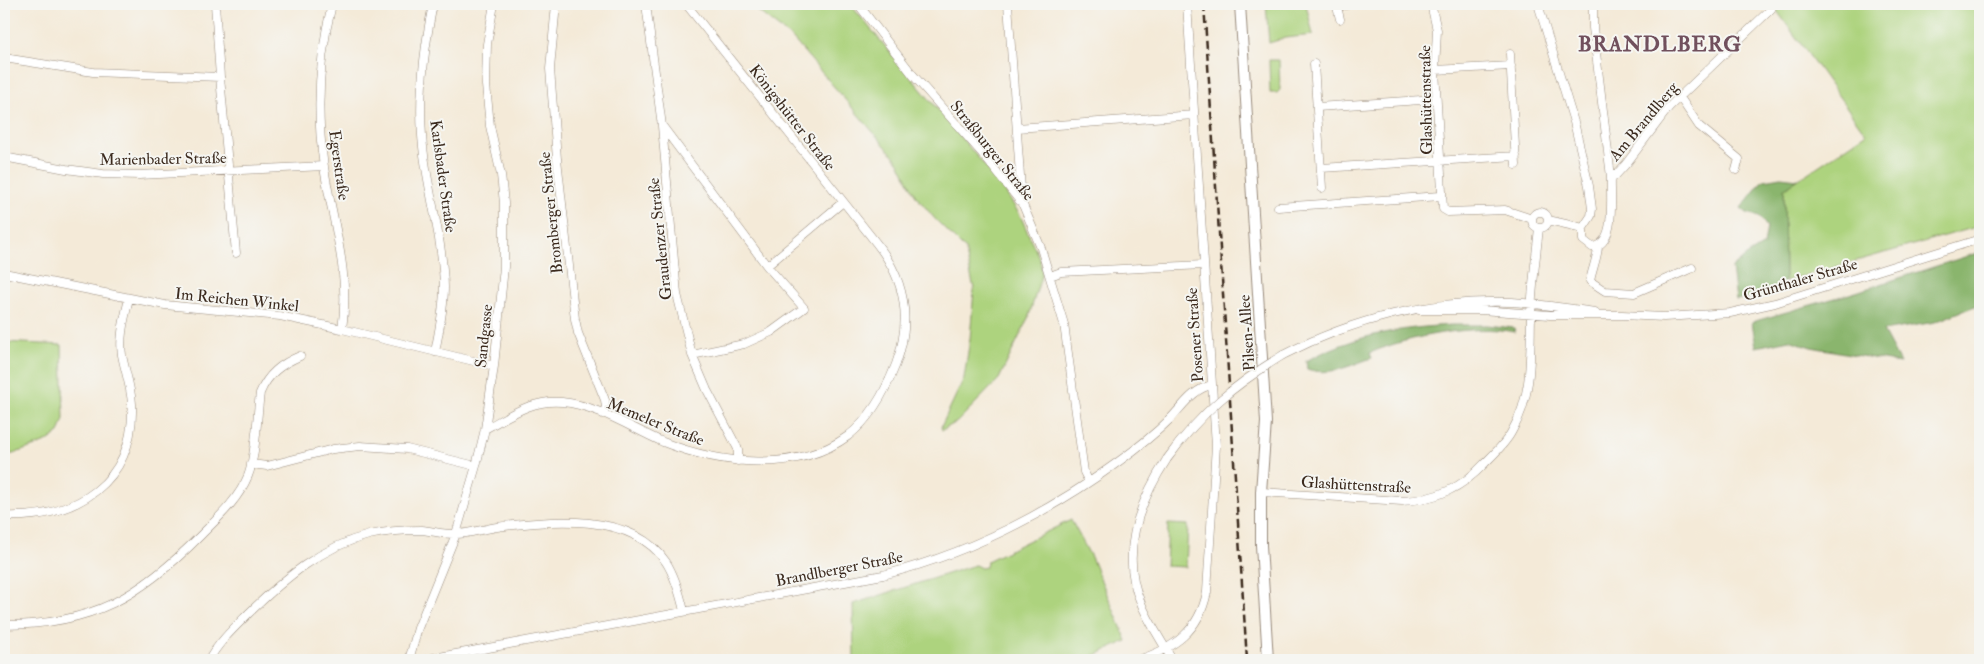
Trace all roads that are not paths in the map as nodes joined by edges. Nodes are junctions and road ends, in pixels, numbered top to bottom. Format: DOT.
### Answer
graph roads {
  1 [pos="215,4"];
  2 [pos="332,4"];
  3 [pos="433,4"];
  4 [pos="494,4"];
  5 [pos="556,4"];
  6 [pos="646,4"];
  7 [pos="686,4"];
  8 [pos="858,4"];
  9 [pos="1008,4"];
  10 [pos="1187,4"];
  11 [pos="1240,4"];
  12 [pos="1350,4"];
  13 [pos="1431,4"];
  14 [pos="1538,4"];
  15 [pos="1593,4"];
  16 [pos="1337,5"];
  17 [pos="1771,9"];
  18 [pos="1340,19"];
  19 [pos="1510,54"];
  20 [pos="4,58"];
  21 [pos="1314,64"];
  22 [pos="1511,66"];
  23 [pos="1435,70"];
  24 [pos="220,76"];
  25 [pos="1679,96"];
  26 [pos="1436,99"];
  27 [pos="1317,107"];
  28 [pos="1194,115"];
  29 [pos="662,126"];
  30 [pos="1017,128"];
  31 [pos="4,157"];
  32 [pos="1440,160"];
  33 [pos="324,166"];
  34 [pos="1321,168"];
  35 [pos="1736,170"];
  36 [pos="229,171"];
  37 [pos="1611,177"];
  38 [pos="1322,188"];
  39 [pos="1441,196"];
  40 [pos="843,202"];
  41 [pos="1023,205"];
  42 [pos="1278,207"];
  43 [pos="1532,218"];
  44 [pos="1548,220"];
  45 [pos="1539,228"];
  46 [pos="1583,228"];
  47 [pos="1980,239"];
  48 [pos="880,247"];
  49 [pos="1598,247"];
  50 [pos="236,253"];
  51 [pos="1203,265"];
  52 [pos="767,266"];
  53 [pos="1692,268"];
  54 [pos="4,273"];
  55 [pos="1050,276"];
  56 [pos="129,298"];
  57 [pos="1532,304"];
  58 [pos="1419,310"];
  59 [pos="1531,314"];
  60 [pos="1622,315"];
  61 [pos="342,329"];
  62 [pos="435,352"];
  63 [pos="692,355"];
  64 [pos="300,356"];
  65 [pos="494,366"];
  66 [pos="1211,385"];
  67 [pos="603,414"];
  68 [pos="485,429"];
  69 [pos="738,461"];
  70 [pos="251,464"];
  71 [pos="476,466"];
  72 [pos="1089,482"];
  73 [pos="1261,492"];
  74 [pos="4,516"];
  75 [pos="456,534"];
  76 [pos="684,611"];
  77 [pos="4,625"];
  78 [pos="1166,649"];
  79 [pos="209,660"];
  80 [pos="409,660"];
  81 [pos="423,660"];
  82 [pos="1138,660"];
  83 [pos="1172,660"];
  84 [pos="1268,660"];
  1 -- 24 [label="street"];
  2 -- 33 [label="street, Egerstraße"];
  3 -- 62 [label="street, Karlsbader Straße"];
  4 -- 65 [label="street, Sandgasse"];
  5 -- 67 [label="street, Bromberger Straße"];
  6 -- 29 [label="street, Graudenzer Straße"];
  7 -- 40 [label="street, Königshütter Straße"];
  8 -- 41 [label="street, Straßburger Straße"];
  9 -- 30 [label="street"];
  10 -- 28 [label="street, Posener Straße"];
  11 -- 73 [label="main road, Pilsen-Allee"];
  12 -- 16 [label="street"];
  13 -- 23 [label="street, Glashüttenstraße"];
  14 -- 46 [label="street"];
  15 -- 37 [label="street"];
  16 -- 18 [label="street"];
  17 -- 25 [label="street, Am Brandlberg"];
  19 -- 22 [label="street"];
  20 -- 24 [label="street"];
  21 -- 27 [label="street"];
  22 -- 23 [label="street"];
  22 -- 32 [label="street"];
  23 -- 26 [label="street, Glashüttenstraße"];
  24 -- 36 [label="street"];
  25 -- 35 [label="street"];
  25 -- 37 [label="street, Am Brandlberg"];
  26 -- 27 [label="street"];
  26 -- 32 [label="street, Glashüttenstraße"];
  27 -- 34 [label="street"];
  28 -- 30 [label="street"];
  28 -- 51 [label="street, Posener Straße"];
  29 -- 52 [label="street"];
  29 -- 63 [label="street, Graudenzer Straße"];
  30 -- 41 [label="street"];
  31 -- 36 [label="street, Marienbader Straße"];
  32 -- 34 [label="street"];
  32 -- 39 [label="street, Glashüttenstraße"];
  33 -- 36 [label="street, Marienbader Straße"];
  33 -- 61 [label="street, Egerstraße"];
  34 -- 38 [label="street"];
  36 -- 50 [label="street"];
  37 -- 49 [label="street, Am Brandlberg"];
  39 -- 42 [label="street"];
  39 -- 43 [label="street, Glashüttenstraße"];
  40 -- 48 [label="street, Königshütter Straße"];
  40 -- 52 [label="street"];
  41 -- 55 [label="street, Straßburger Straße"];
  43 -- 44 [label="street"];
  43 -- 45 [label="street"];
  44 -- 45 [label="street"];
  44 -- 46 [label="street"];
  45 -- 57 [label="street, Glashüttenstraße"];
  46 -- 49 [label="street"];
  47 -- 60 [label="street, Grünthaler Straße"];
  48 -- 69 [label="street, Memeler Straße"];
  49 -- 53 [label="street, Am Brandlberg"];
  51 -- 55 [label="street"];
  51 -- 66 [label="street, Posener Straße"];
  52 -- 63 [label="street"];
  54 -- 56 [label="street, Im Reichen Winkel"];
  55 -- 72 [label="street, Straßburger Straße"];
  56 -- 61 [label="street, Im Reichen Winkel"];
  56 -- 74 [label="street"];
  57 -- 58 [label="street, Grünthaler Straße"];
  57 -- 59 [label="street, Glashüttenstraße"];
  57 -- 60 [label="street, Grünthaler Straße"];
  58 -- 59 [label="street, Grünthaler Straße"];
  58 -- 78 [label="street, Grünthaler Straße, bridge"];
  59 -- 60 [label="street, Grünthaler Straße"];
  59 -- 73 [label="street, Glashüttenstraße"];
  61 -- 62 [label="street, Im Reichen Winkel"];
  62 -- 65 [label="street, Im Reichen Winkel"];
  63 -- 69 [label="street, Graudenzer Straße"];
  64 -- 70 [label="street"];
  65 -- 68 [label="street, Sandgasse"];
  66 -- 72 [label="street, Brandlberger Straße"];
  66 -- 78 [label="street, Posener Straße"];
  67 -- 68 [label="street, Memeler Straße"];
  67 -- 69 [label="street, Memeler Straße"];
  68 -- 71 [label="street, Sandgasse"];
  70 -- 71 [label="street"];
  70 -- 77 [label="street"];
  71 -- 75 [label="street, Sandgasse"];
  72 -- 76 [label="street, Brandlberger Straße"];
  73 -- 84 [label="main road, Pilsen-Allee"];
  75 -- 76 [label="street"];
  75 -- 79 [label="street"];
  75 -- 80 [label="street, Sandgasse"];
  76 -- 81 [label="street, Brandlberger Straße"];
  78 -- 82 [label="street, Posener Straße"];
  78 -- 83 [label="street, Grünthaler Straße"];
}
